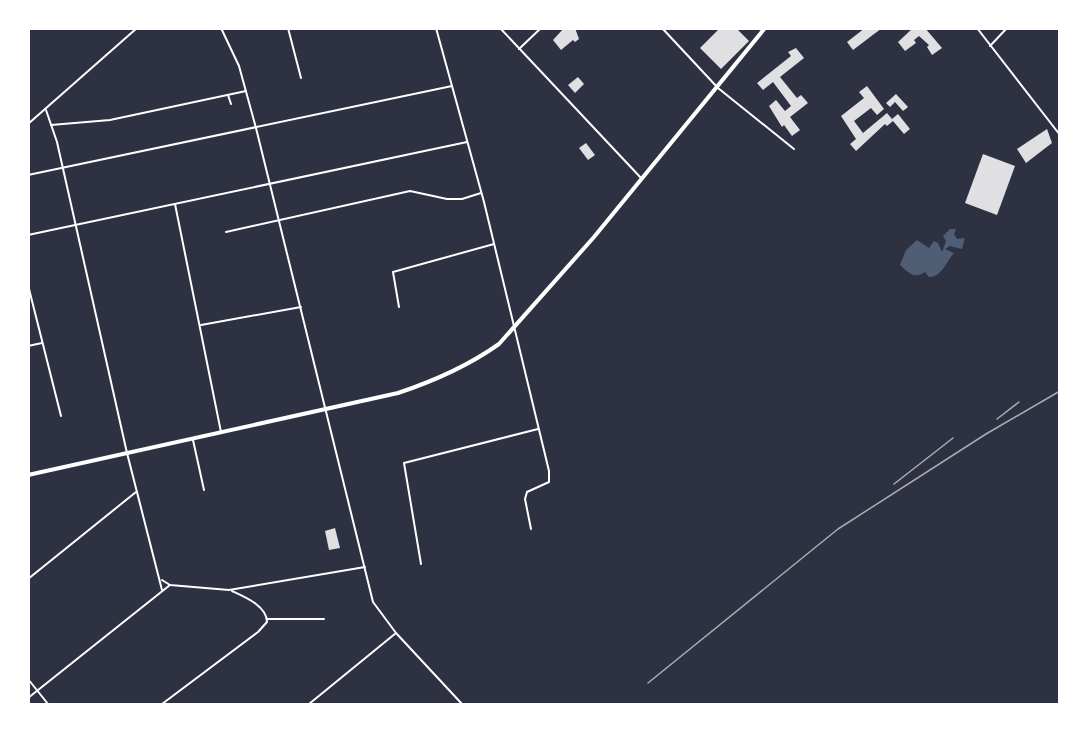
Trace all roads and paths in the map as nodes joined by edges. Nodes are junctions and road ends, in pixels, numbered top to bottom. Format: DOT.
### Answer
graph roads {
  1 [pos="137,28"];
  2 [pos="221,28"];
  3 [pos="288,28"];
  4 [pos="436,28"];
  5 [pos="500,28"];
  6 [pos="541,28"];
  7 [pos="662,28"];
  8 [pos="765,28"];
  9 [pos="977,28"];
  10 [pos="1007,28"];
  11 [pos="990,46"];
  12 [pos="518,50"];
  13 [pos="452,86"];
  14 [pos="718,88"];
  15 [pos="246,91"];
  16 [pos="228,95"];
  17 [pos="231,104"];
  18 [pos="46,110"];
  19 [pos="28,124"];
  20 [pos="51,125"];
  21 [pos="256,128"];
  22 [pos="1059,135"];
  23 [pos="467,142"];
  24 [pos="794,149"];
  25 [pos="62,168"];
  26 [pos="28,175"];
  27 [pos="642,180"];
  28 [pos="270,184"];
  29 [pos="481,194"];
  30 [pos="176,204"];
  31 [pos="280,221"];
  32 [pos="75,225"];
  33 [pos="226,232"];
  34 [pos="28,235"];
  35 [pos="494,244"];
  36 [pos="28,285"];
  37 [pos="301,307"];
  38 [pos="399,307"];
  39 [pos="201,325"];
  40 [pos="513,328"];
  41 [pos="42,343"];
  42 [pos="28,346"];
  43 [pos="327,411"];
  44 [pos="60,416"];
  45 [pos="538,429"];
  46 [pos="221,432"];
  47 [pos="193,438"];
  48 [pos="127,453"];
  49 [pos="28,475"];
  50 [pos="204,490"];
  51 [pos="137,492"];
  52 [pos="531,529"];
  53 [pos="421,564"];
  54 [pos="365,567"];
  55 [pos="159,577"];
  56 [pos="28,579"];
  57 [pos="170,585"];
  58 [pos="247,587"];
  59 [pos="162,590"];
  60 [pos="229,590"];
  61 [pos="244,596"];
  62 [pos="267,619"];
  63 [pos="324,619"];
  64 [pos="396,633"];
  65 [pos="28,679"];
  66 [pos="37,692"];
  67 [pos="28,698"];
  68 [pos="461,704"];
  69 [pos="48,705"];
  70 [pos="162,705"];
  71 [pos="309,705"];
  1 -- 18 [label="street"];
  2 -- 15 [label="street"];
  3 -- 3 [label="street"];
  4 -- 13 [label="street"];
  5 -- 12 [label="street"];
  6 -- 12 [label="street"];
  7 -- 14 [label="street"];
  8 -- 14 [label="main road"];
  9 -- 11 [label="street"];
  10 -- 11 [label="street"];
  11 -- 22 [label="street"];
  12 -- 27 [label="street"];
  13 -- 21 [label="street"];
  13 -- 23 [label="street"];
  14 -- 24 [label="street"];
  14 -- 27 [label="main road"];
  15 -- 16 [label="street"];
  15 -- 21 [label="street"];
  16 -- 17 [label="street"];
  16 -- 20 [label="street"];
  18 -- 19 [label="street"];
  18 -- 20 [label="street"];
  20 -- 25 [label="street"];
  21 -- 25 [label="street"];
  21 -- 28 [label="street"];
  23 -- 28 [label="street"];
  23 -- 29 [label="street"];
  25 -- 26 [label="street"];
  25 -- 32 [label="street"];
  27 -- 40 [label="main road"];
  28 -- 30 [label="street"];
  28 -- 31 [label="street"];
  29 -- 31 [label="street"];
  29 -- 35 [label="street"];
  30 -- 32 [label="street"];
  30 -- 39 [label="street"];
  31 -- 33 [label="street"];
  31 -- 37 [label="street"];
  32 -- 34 [label="street"];
  32 -- 48 [label="street"];
  35 -- 38 [label="street"];
  35 -- 40 [label="street"];
  36 -- 41 [label="street"];
  37 -- 39 [label="street"];
  37 -- 43 [label="street"];
  39 -- 46 [label="street"];
  40 -- 43 [label="main road"];
  40 -- 45 [label="street"];
  41 -- 42 [label="street"];
  41 -- 44 [label="street"];
  43 -- 46 [label="main road"];
  43 -- 54 [label="street"];
  45 -- 52 [label="street"];
  45 -- 53 [label="street"];
  46 -- 47 [label="main road"];
  47 -- 48 [label="main road"];
  47 -- 50 [label="street"];
  48 -- 49 [label="main road"];
  48 -- 51 [label="street"];
  51 -- 55 [label="street"];
  51 -- 56 [label="street"];
  54 -- 58 [label="street"];
  54 -- 64 [label="street"];
  55 -- 57 [label="street"];
  55 -- 59 [label="street"];
  57 -- 59 [label="street"];
  57 -- 60 [label="street"];
  58 -- 60 [label="street"];
  58 -- 61 [label="street"];
  59 -- 66 [label="street"];
  60 -- 61 [label="street"];
  61 -- 62 [label="street"];
  62 -- 63 [label="street"];
  62 -- 70 [label="street"];
  64 -- 68 [label="street"];
  64 -- 71 [label="street"];
  65 -- 66 [label="street"];
  66 -- 67 [label="street"];
  66 -- 69 [label="street"];
}
